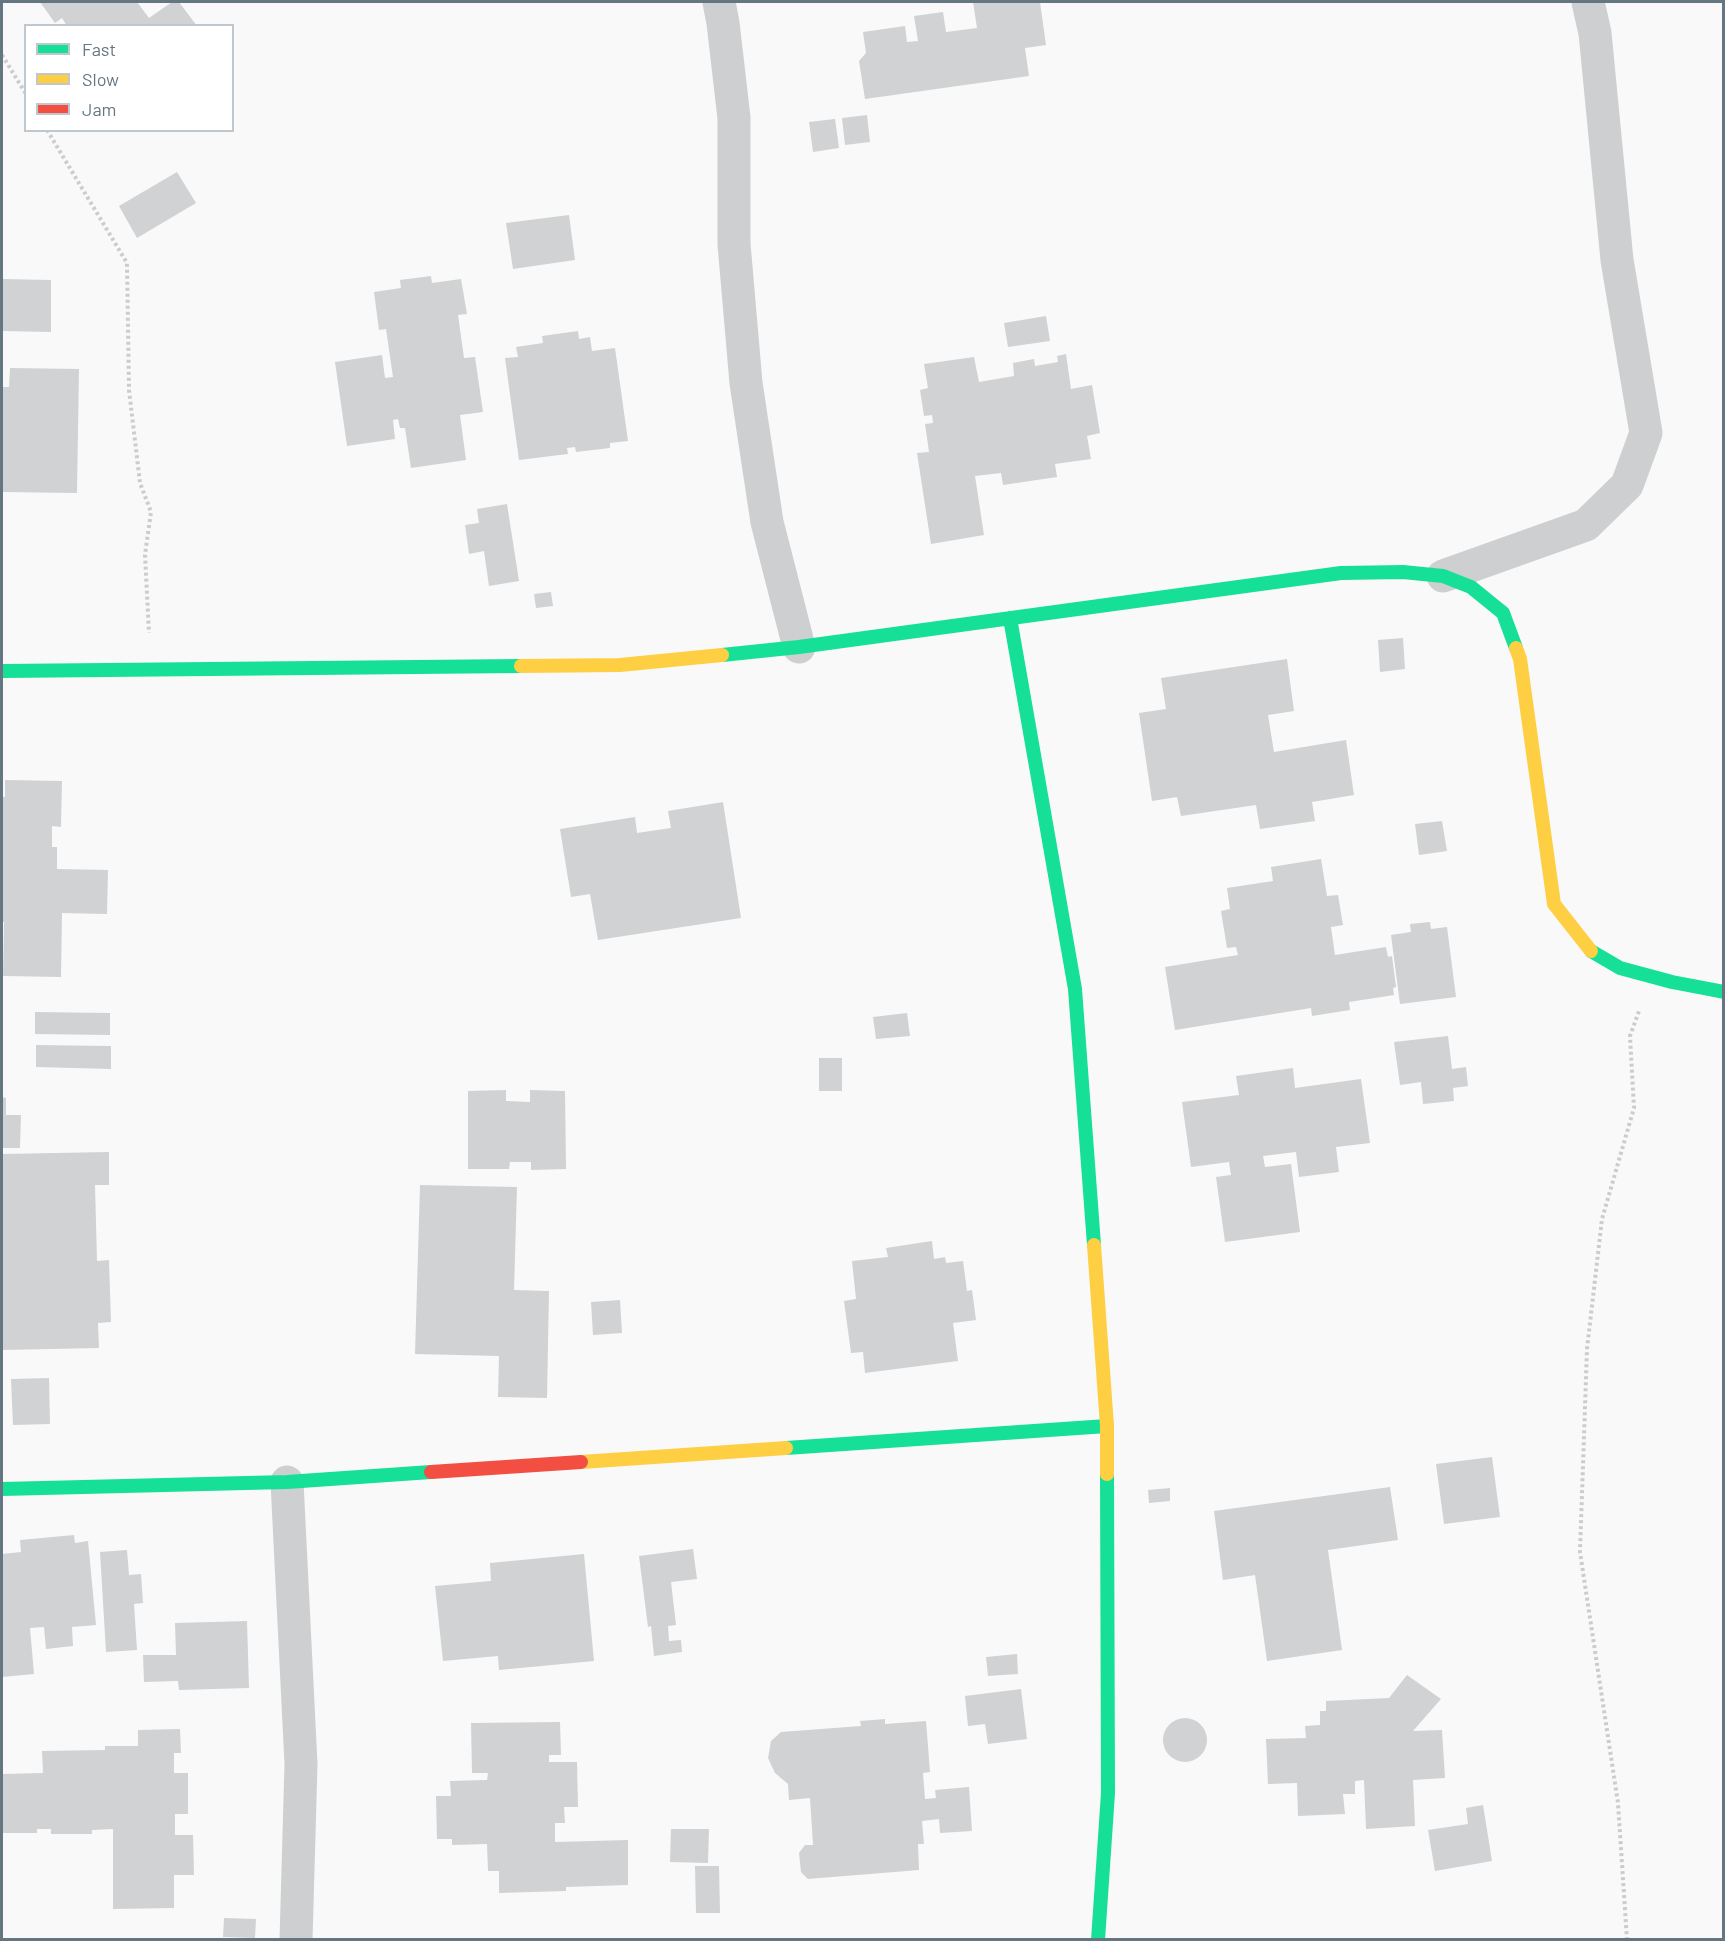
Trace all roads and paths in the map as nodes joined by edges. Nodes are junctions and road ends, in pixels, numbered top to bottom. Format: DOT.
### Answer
graph roads {
  1 [pos="719,2"];
  2 [pos="1588,2"];
  3 [pos="2,55"];
  4 [pos="24,91"];
  5 [pos="48,132"];
  6 [pos="1443,576"];
  7 [pos="1010,618"];
  8 [pos="799,647"];
  9 [pos="151,670"];
  10 [pos="2,672"];
  11 [pos="1651,976"];
  12 [pos="1724,992"];
  13 [pos="1107,1426"];
  14 [pos="287,1482"];
  15 [pos="2,1489"];
  16 [pos="296,1940"];
  17 [pos="1098,1940"];
  18 [pos="1627,1940"];
  1 -- 8 [label="street"];
  2 -- 6 [label="street"];
  3 -- 4 [label="path"];
  5 -- 9 [label="path"];
  6 -- 7 [label="street"];
  6 -- 11 [label="street"];
  7 -- 8 [label="street"];
  7 -- 13 [label="street"];
  8 -- 9 [label="street"];
  9 -- 10 [label="street"];
  11 -- 12 [label="street"];
  11 -- 18 [label="path"];
  13 -- 14 [label="street"];
  13 -- 17 [label="street"];
  14 -- 15 [label="street"];
  14 -- 16 [label="street"];
}
